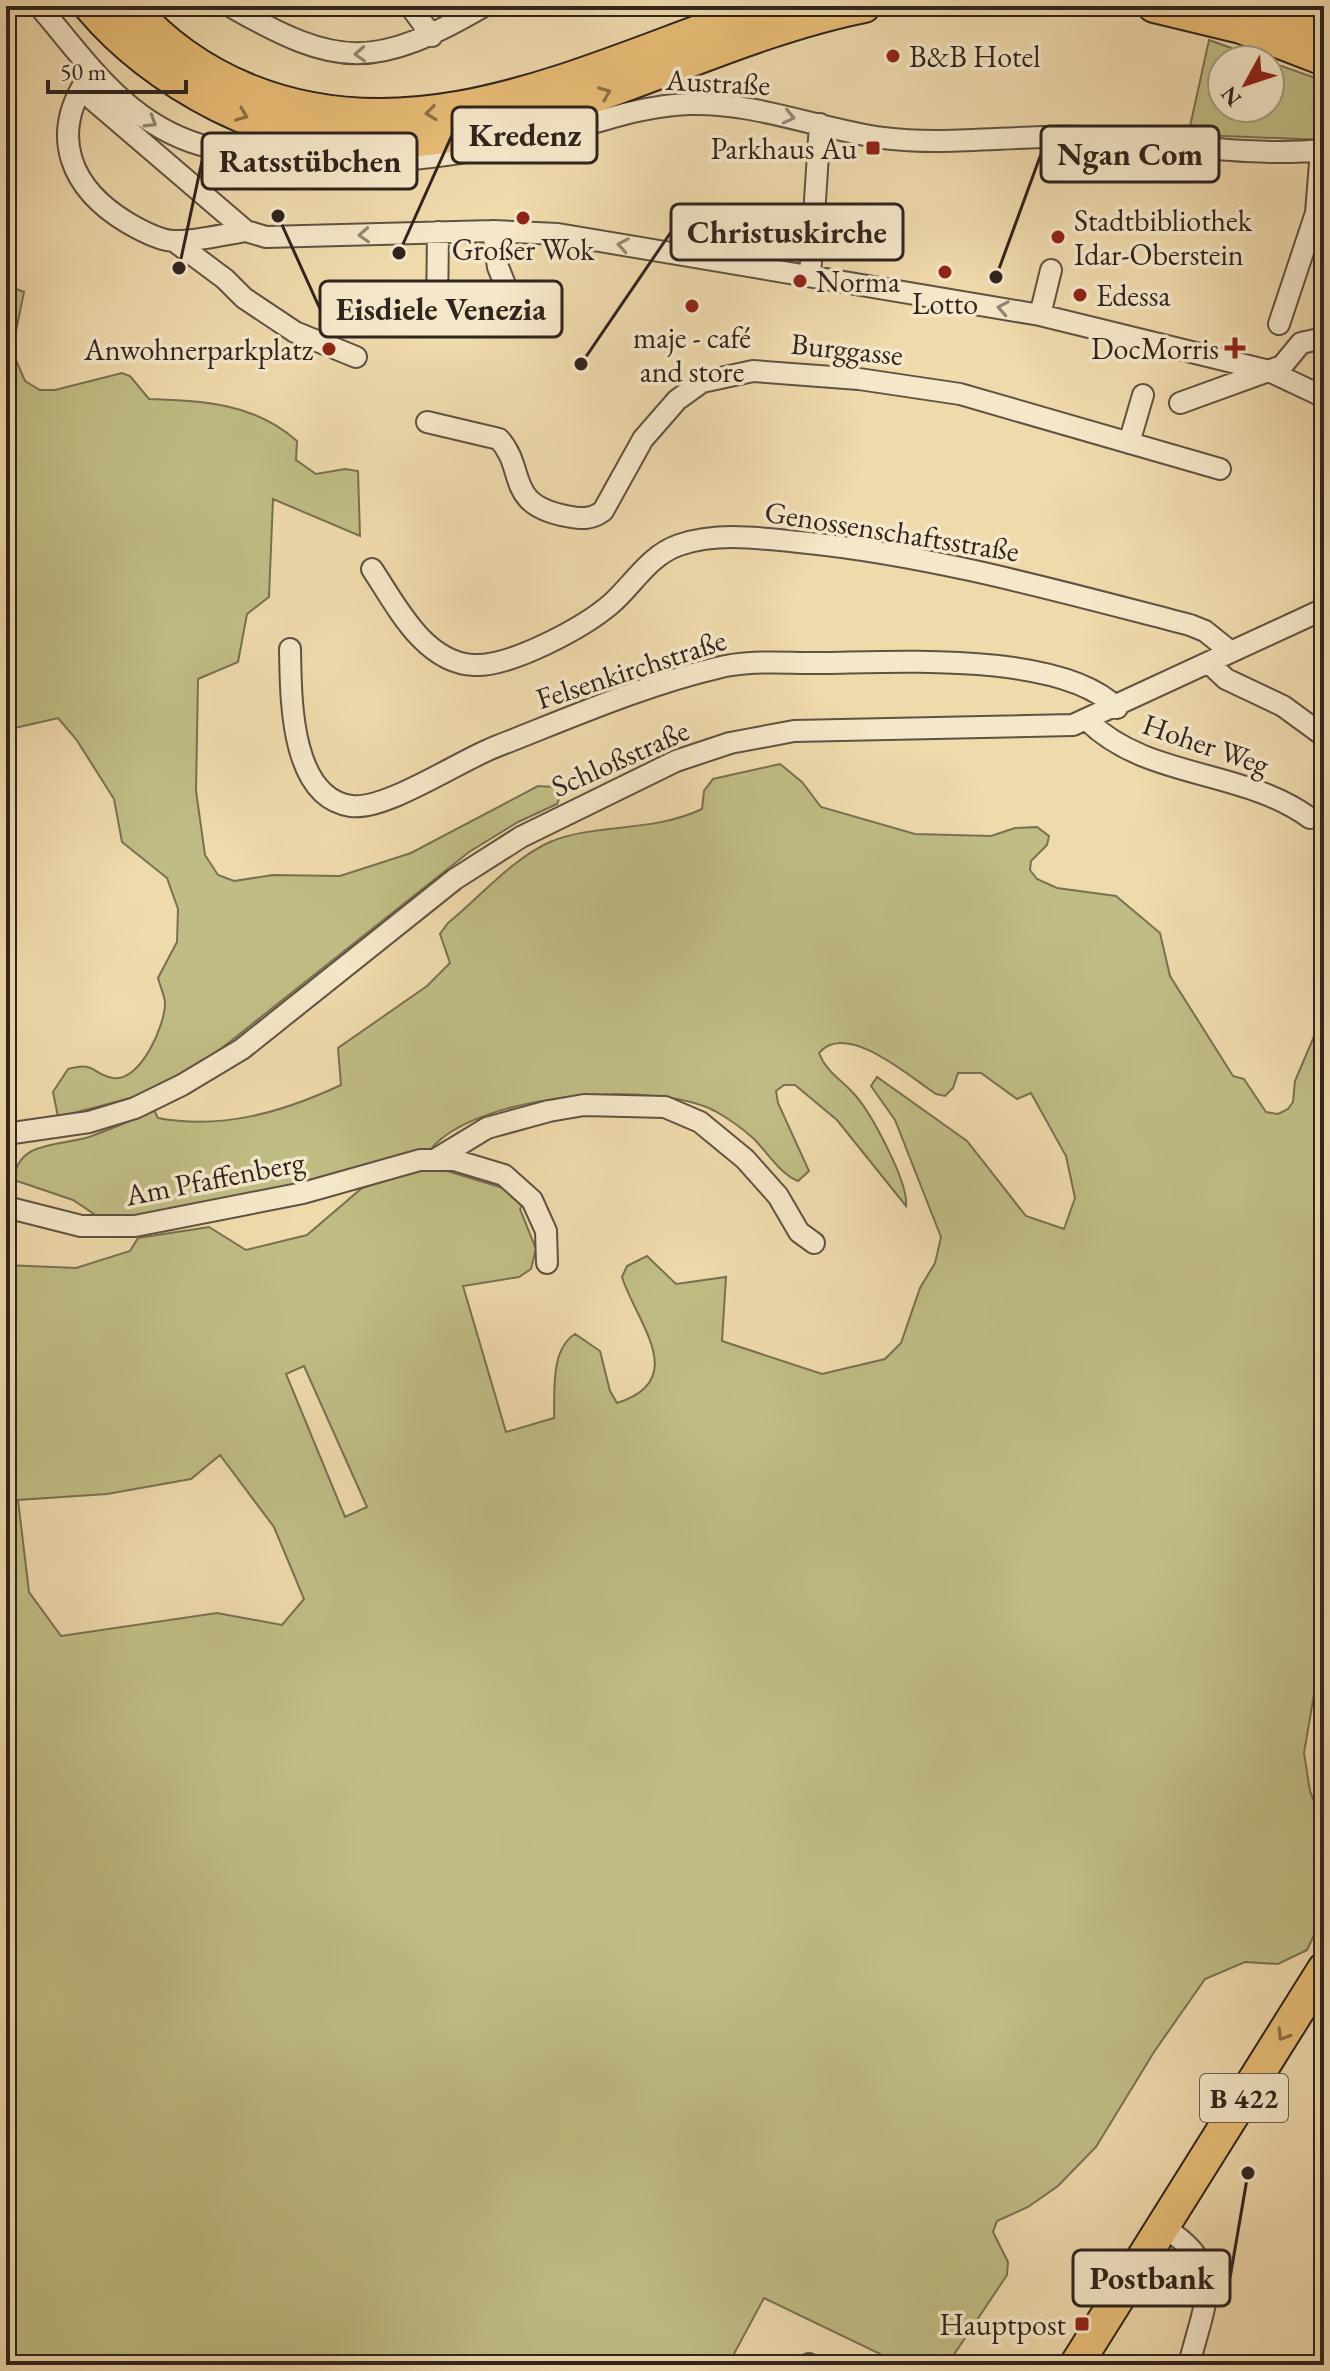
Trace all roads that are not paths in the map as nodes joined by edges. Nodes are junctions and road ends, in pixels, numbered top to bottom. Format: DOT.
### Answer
graph roads {
  1 [pos="39,6"];
  2 [pos="90,6"];
  3 [pos="131,6"];
  4 [pos="230,6"];
  5 [pos="410,6"];
  6 [pos="484,6"];
  7 [pos="772,6"];
  8 [pos="864,6"];
  9 [pos="1154,6"];
  10 [pos="1265,6"];
  11 [pos="1324,26"];
  12 [pos="432,36"];
  13 [pos="1324,59"];
  14 [pos="87,79"];
  15 [pos="820,124"];
  16 [pos="1323,150"];
  17 [pos="246,231"];
  18 [pos="493,231"];
  19 [pos="438,232"];
  20 [pos="174,241"];
  21 [pos="1051,270"];
  22 [pos="810,276"];
  23 [pos="514,307"];
  24 [pos="1040,315"];
  25 [pos="361,323"];
  26 [pos="1279,324"];
  27 [pos="1324,338"];
  28 [pos="356,357"];
  29 [pos="1269,371"];
  30 [pos="1143,395"];
  31 [pos="1324,397"];
  32 [pos="1180,403"];
  33 [pos="427,422"];
  34 [pos="1129,443"];
  35 [pos="1220,469"];
  36 [pos="372,569"];
  37 [pos="1324,609"];
  38 [pos="290,649"];
  39 [pos="1231,652"];
  40 [pos="1210,664"];
  41 [pos="1117,708"];
  42 [pos="1088,721"];
  43 [pos="1324,736"];
  44 [pos="1310,818"];
  45 [pos="6,1134"];
  46 [pos="436,1159"];
  47 [pos="6,1207"];
  48 [pos="814,1243"];
  49 [pos="547,1263"];
  50 [pos="1324,1969"];
  51 [pos="1163,2227"];
  52 [pos="1076,2365"];
  53 [pos="1189,2365"];
  1 -- 14 [label="street"];
  2 -- 8 [label="main road, one-way"];
  7 -- 3 [label="main road, one-way"];
  12 -- 4 [label="street, one-way"];
  5 -- 12 [label="street"];
  6 -- 12 [label="street"];
  9 -- 13 [label="main road"];
  10 -- 11 [label="main road"];
  14 -- 15 [label="street, Austraße, one-way"];
  14 -- 17 [label="street"];
  14 -- 20 [label="street"];
  15 -- 16 [label="street, Austraße"];
  15 -- 22 [label="street"];
  16 -- 26 [label="street, Austraße"];
  19 -- 17 [label="street, one-way"];
  17 -- 20 [label="street"];
  18 -- 19 [label="street"];
  22 -- 18 [label="street, one-way"];
  18 -- 23 [label="street"];
  19 -- 25 [label="street"];
  20 -- 28 [label="street"];
  21 -- 24 [label="street"];
  24 -- 22 [label="street, one-way"];
  24 -- 29 [label="street"];
  27 -- 29 [label="street"];
  29 -- 31 [label="street"];
  29 -- 32 [label="street"];
  30 -- 34 [label="street"];
  33 -- 34 [label="street, Burggasse"];
  34 -- 35 [label="street, Burggasse"];
  36 -- 39 [label="street, Genossenschaftsstraße"];
  37 -- 39 [label="street, Schloßstraße"];
  38 -- 41 [label="street, Felsenkirchstraße"];
  39 -- 40 [label="street, Schloßstraße"];
  40 -- 41 [label="street, Schloßstraße"];
  40 -- 43 [label="street"];
  41 -- 42 [label="street, Schloßstraße"];
  42 -- 44 [label="street, Hoher Weg"];
  42 -- 45 [label="street, Schloßstraße"];
  46 -- 47 [label="street, Am Pfaffenberg"];
  46 -- 48 [label="street, Am Pfaffenberg"];
  46 -- 49 [label="street, Am Pfaffenberg"];
  50 -- 51 [label="main road, B 422, one-way"];
  51 -- 52 [label="main road, B 422"];
  51 -- 53 [label="street"];
}
